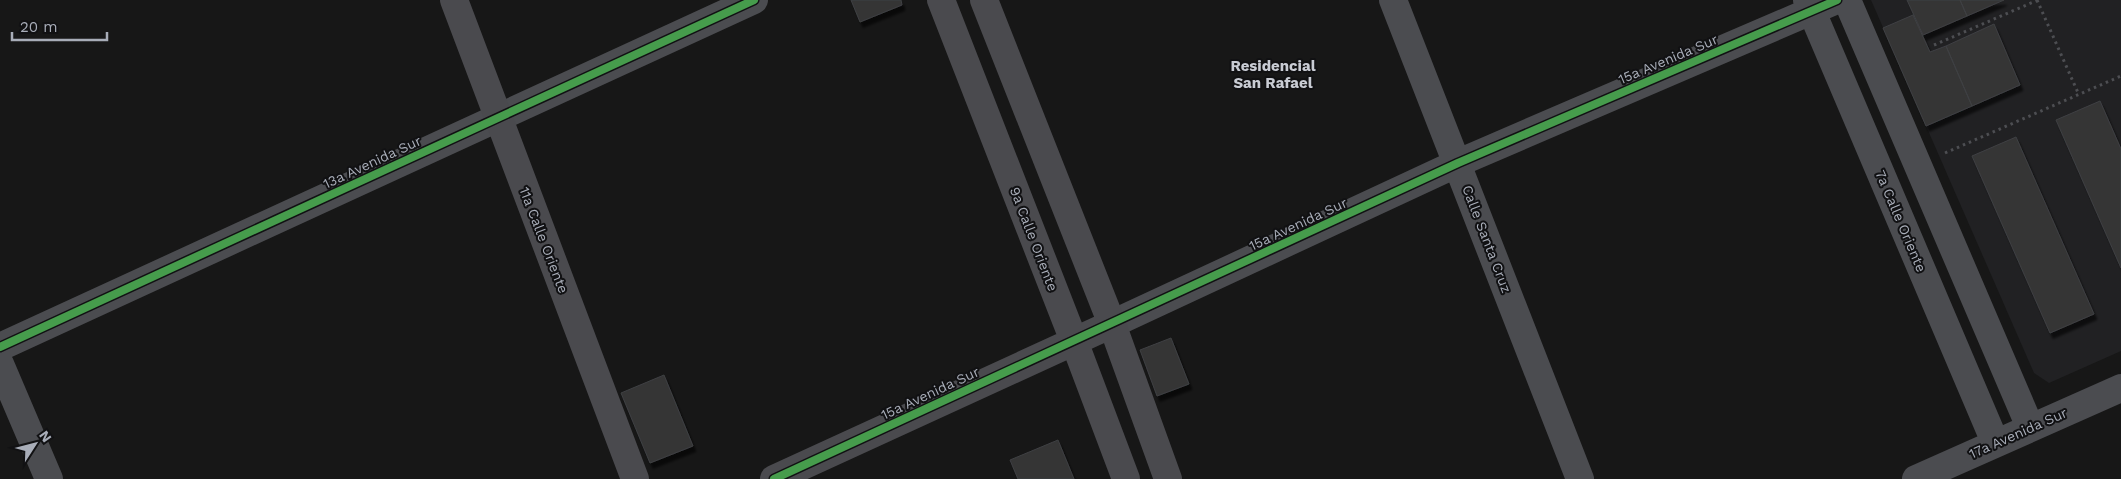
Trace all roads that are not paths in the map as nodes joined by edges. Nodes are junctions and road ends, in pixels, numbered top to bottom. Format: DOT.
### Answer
graph roads {
  1 [pos="454,0"];
  2 [pos="754,0"];
  3 [pos="940,0"];
  4 [pos="984,0"];
  5 [pos="1393,0"];
  6 [pos="1837,0"];
  7 [pos="1847,0"];
  8 [pos="1809,5"];
  9 [pos="498,118"];
  10 [pos="1458,163"];
  11 [pos="1112,324"];
  12 [pos="1074,341"];
  13 [pos="0,347"];
  14 [pos="0,364"];
  15 [pos="2121,388"];
  16 [pos="2030,427"];
  17 [pos="1995,442"];
  18 [pos="49,479"];
  19 [pos="634,479"];
  20 [pos="774,479"];
  21 [pos="1126,479"];
  22 [pos="1168,479"];
  23 [pos="1580,479"];
  24 [pos="1916,479"];
  1 -- 9 [label="street, 11a Calle Oriente"];
  2 -- 9 [label="street, 13a Avenida Sur"];
  3 -- 12 [label="street, 9a Calle Oriente"];
  4 -- 11 [label="street"];
  5 -- 10 [label="street, Calle Santa Cruz"];
  6 -- 8 [label="street, 15a Avenida Sur"];
  7 -- 16 [label="street"];
  8 -- 10 [label="street, 15a Avenida Sur"];
  8 -- 17 [label="street, 7a Calle Oriente"];
  9 -- 13 [label="street, 13a Avenida Sur"];
  9 -- 19 [label="street, 11a Calle Oriente"];
  10 -- 11 [label="street, 15a Avenida Sur"];
  10 -- 23 [label="street, Calle Santa Cruz"];
  11 -- 12 [label="street, 15a Avenida Sur"];
  11 -- 22 [label="street"];
  12 -- 20 [label="street, 15a Avenida Sur"];
  12 -- 21 [label="street, 9a Calle Oriente"];
  14 -- 18 [label="street"];
  15 -- 16 [label="street, 17a Avenida Sur"];
  16 -- 17 [label="street, 17a Avenida Sur"];
  17 -- 24 [label="street, 17a Avenida Sur"];
}
